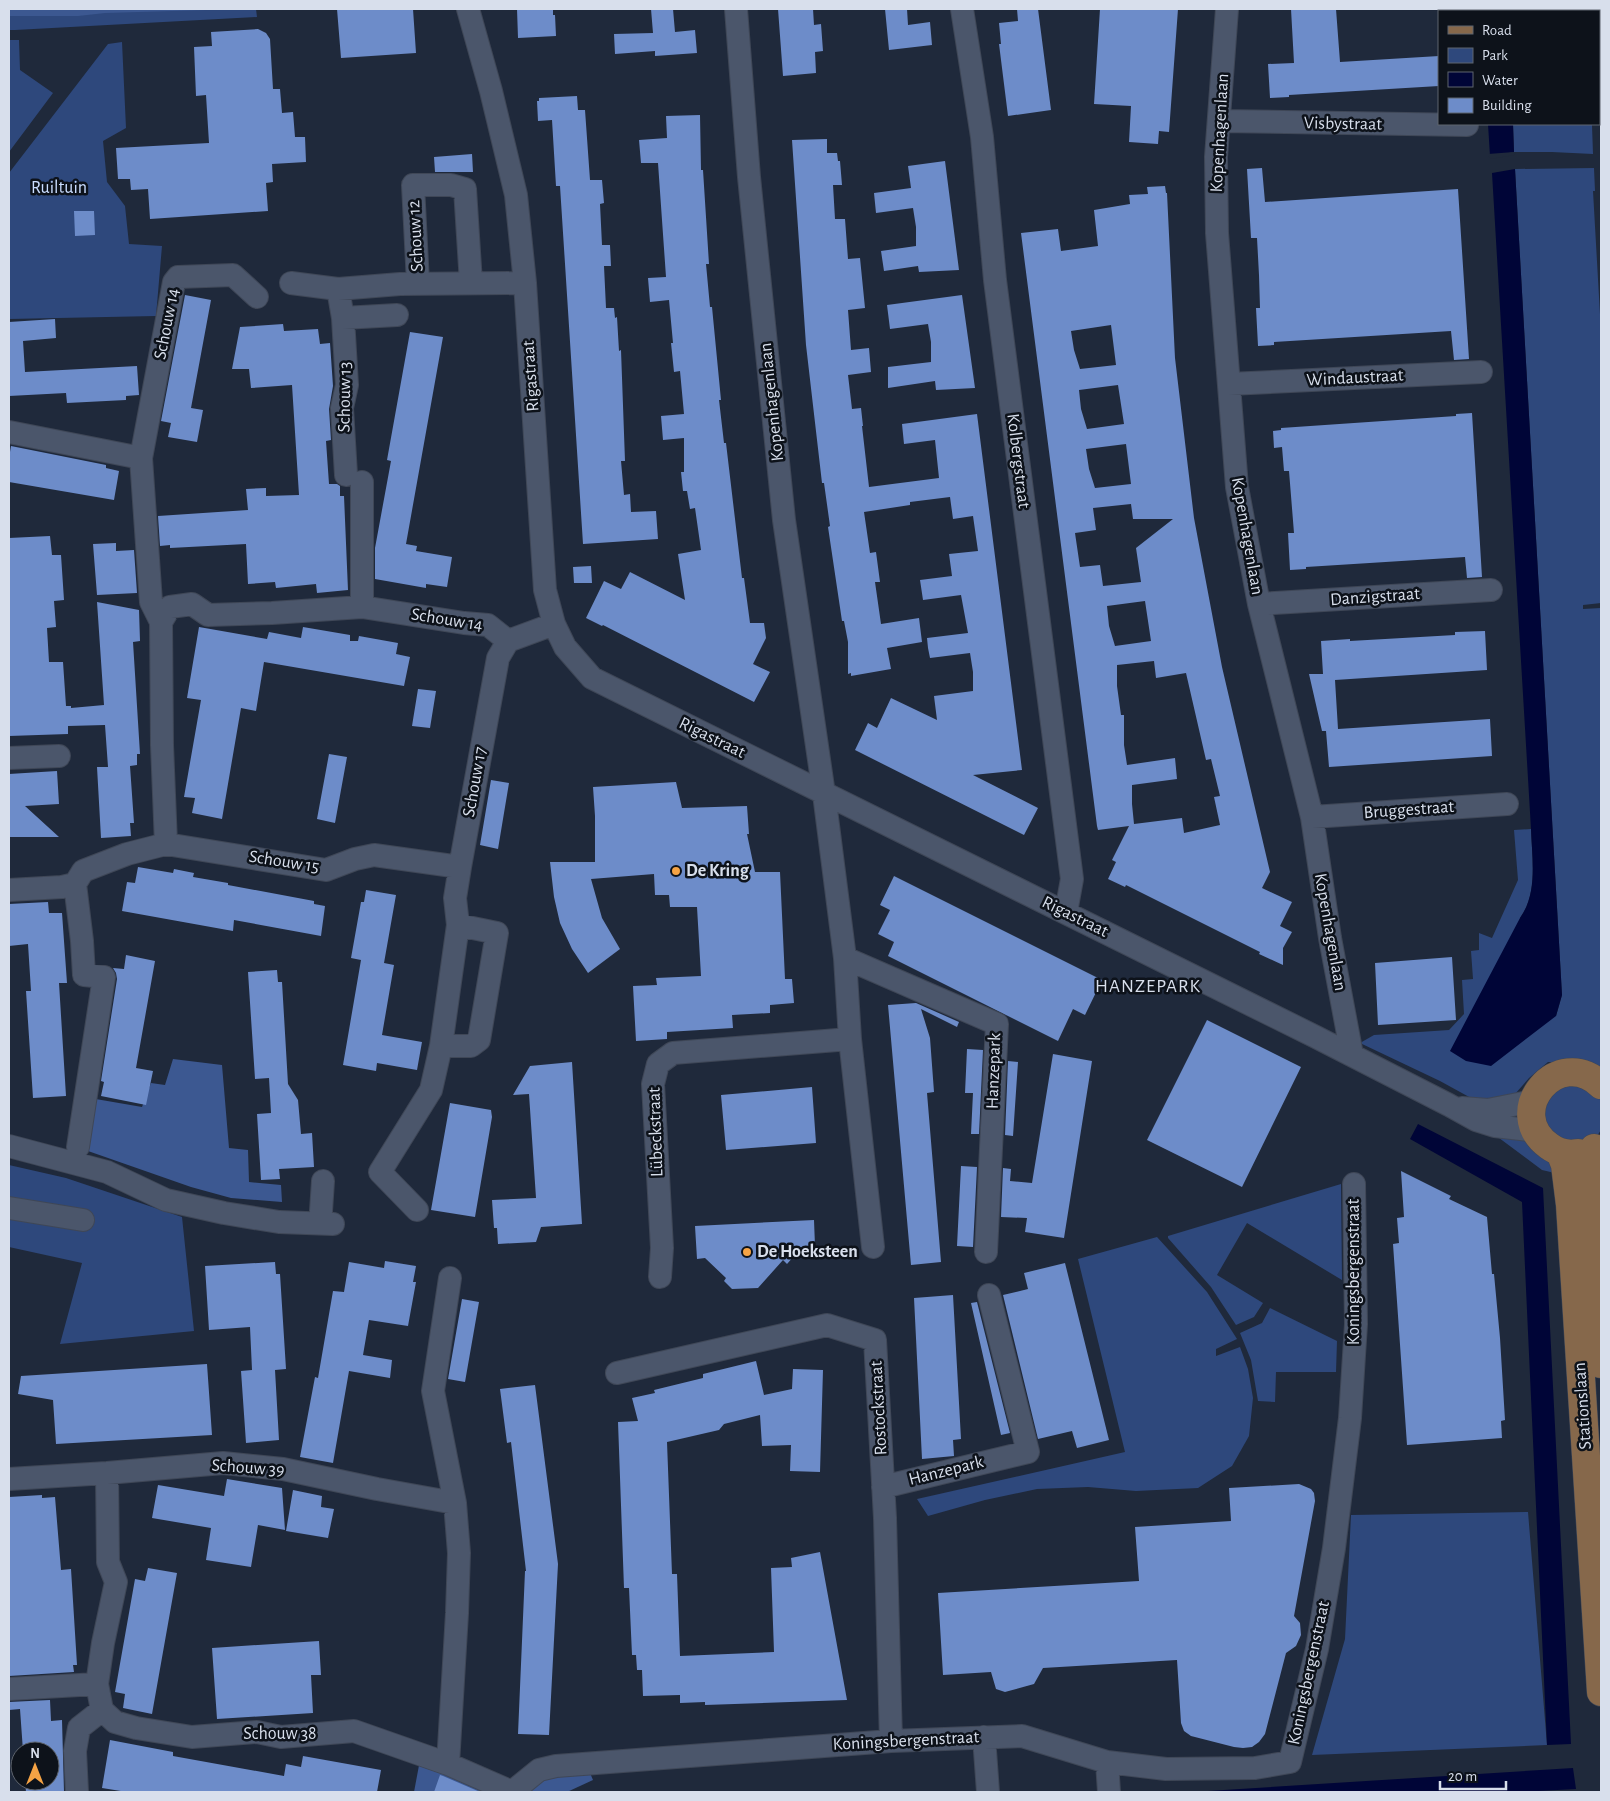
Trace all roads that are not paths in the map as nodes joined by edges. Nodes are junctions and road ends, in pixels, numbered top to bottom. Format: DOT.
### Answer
graph roads {
  1 [pos="468,9"];
  2 [pos="736,9"];
  3 [pos="962,9"];
  4 [pos="1227,9"];
  5 [pos="1220,121"];
  6 [pos="1438,125"];
  7 [pos="291,283"];
  8 [pos="471,283"];
  9 [pos="525,283"];
  10 [pos="418,284"];
  11 [pos="338,289"];
  12 [pos="257,297"];
  13 [pos="397,315"];
  14 [pos="343,318"];
  15 [pos="1480,372"];
  16 [pos="1228,384"];
  17 [pos="9,432"];
  18 [pos="141,458"];
  19 [pos="1491,590"];
  20 [pos="1259,604"];
  21 [pos="362,607"];
  22 [pos="161,622"];
  23 [pos="554,624"];
  24 [pos="508,641"];
  25 [pos="59,756"];
  26 [pos="9,758"];
  27 [pos="824,794"];
  28 [pos="1507,804"];
  29 [pos="1312,817"];
  30 [pos="166,844"];
  31 [pos="460,867"];
  32 [pos="75,884"];
  33 [pos="9,890"];
  34 [pos="1066,912"];
  35 [pos="458,925"];
  36 [pos="845,958"];
  37 [pos="850,1039"];
  38 [pos="441,1046"];
  39 [pos="1352,1055"];
  40 [pos="1601,1084"];
  41 [pos="1533,1101"];
  42 [pos="1449,1104"];
  43 [pos="1536,1131"];
  44 [pos="1598,1145"];
  45 [pos="9,1146"];
  46 [pos="78,1147"];
  47 [pos="1560,1152"];
  48 [pos="323,1182"];
  49 [pos="1354,1184"];
  50 [pos="9,1208"];
  51 [pos="417,1210"];
  52 [pos="83,1220"];
  53 [pos="873,1247"];
  54 [pos="986,1252"];
  55 [pos="660,1277"];
  56 [pos="450,1278"];
  57 [pos="989,1295"];
  58 [pos="1601,1364"];
  59 [pos="617,1373"];
  60 [pos="107,1473"];
  61 [pos="9,1479"];
  62 [pos="883,1486"];
  63 [pos="455,1503"];
  64 [pos="97,1684"];
  65 [pos="9,1689"];
  66 [pos="1601,1692"];
  67 [pos="102,1710"];
  68 [pos="984,1737"];
  69 [pos="891,1741"];
  70 [pos="1107,1762"];
  71 [pos="448,1764"];
  72 [pos="77,1792"];
  73 [pos="512,1792"];
  74 [pos="988,1792"];
  75 [pos="1109,1792"];
  1 -- 9 [label="street, Rigastraat"];
  2 -- 27 [label="street, Kopenhagenlaan"];
  3 -- 34 [label="street, Kolbergstraat"];
  4 -- 5 [label="street, Kopenhagenlaan"];
  5 -- 6 [label="street, Visbystraat"];
  5 -- 16 [label="street, Kopenhagenlaan"];
  7 -- 11 [label="street, Schouw 12"];
  8 -- 9 [label="street, Schouw 12"];
  8 -- 10 [label="street, Schouw 12"];
  8 -- 10 [label="street, Schouw 12"];
  9 -- 23 [label="street, Rigastraat"];
  10 -- 11 [label="street, Schouw 12"];
  11 -- 14 [label="street, Schouw 13"];
  12 -- 18 [label="street, Schouw 14"];
  13 -- 14 [label="street"];
  14 -- 21 [label="street, Schouw 13"];
  15 -- 16 [label="street, Windaustraat"];
  16 -- 20 [label="street, Kopenhagenlaan"];
  17 -- 18 [label="street"];
  18 -- 22 [label="street, Schouw 14"];
  19 -- 20 [label="street, Danzigstraat"];
  20 -- 29 [label="street, Kopenhagenlaan"];
  21 -- 22 [label="street, Schouw 14"];
  21 -- 24 [label="street, Schouw 14"];
  22 -- 30 [label="street, Schouw 14"];
  23 -- 24 [label="street"];
  23 -- 27 [label="street, Rigastraat"];
  24 -- 31 [label="street, Schouw 17"];
  25 -- 26 [label="street"];
  27 -- 34 [label="street, Rigastraat"];
  27 -- 36 [label="street"];
  28 -- 29 [label="street, Bruggestraat"];
  29 -- 39 [label="street, Kopenhagenlaan"];
  30 -- 31 [label="street, Schouw 15"];
  30 -- 32 [label="street, Schouw 15"];
  31 -- 35 [label="street, Schouw 17"];
  32 -- 33 [label="street"];
  32 -- 46 [label="street"];
  34 -- 39 [label="street, Rigastraat"];
  35 -- 38 [label="street, Schouw 17"];
  35 -- 38 [label="street"];
  36 -- 37 [label="street"];
  36 -- 54 [label="street, Hanzepark"];
  37 -- 53 [label="street"];
  37 -- 55 [label="street, Lübeckstraat"];
  38 -- 51 [label="street, Schouw 17"];
  39 -- 42 [label="street, Rigastraat"];
  40 -- 41 [label="main road"];
  41 -- 42 [label="street, Rigastraat"];
  41 -- 43 [label="main road"];
  42 -- 43 [label="street, Rigastraat"];
  43 -- 47 [label="main road"];
  44 -- 47 [label="main road"];
  44 -- 58 [label="main road, Stationslaan"];
  45 -- 48 [label="street"];
  47 -- 66 [label="main road, Stationslaan"];
  49 -- 70 [label="street, Koningsbergenstraat"];
  50 -- 52 [label="street"];
  56 -- 63 [label="street"];
  57 -- 62 [label="street, Hanzepark"];
  59 -- 62 [label="street, Rostockstraat"];
  60 -- 61 [label="street, Schouw 39"];
  60 -- 63 [label="street, Schouw 39"];
  60 -- 64 [label="street"];
  62 -- 69 [label="street, Rostockstraat"];
  63 -- 71 [label="street"];
  64 -- 65 [label="street"];
  64 -- 67 [label="street"];
  67 -- 71 [label="street, Schouw 38"];
  67 -- 72 [label="street"];
  68 -- 69 [label="street, Koningsbergenstraat"];
  68 -- 70 [label="street, Koningsbergenstraat"];
  68 -- 74 [label="street"];
  69 -- 73 [label="street, Koningsbergenstraat"];
  70 -- 75 [label="street"];
  71 -- 73 [label="street, Schouw 38"];
}
